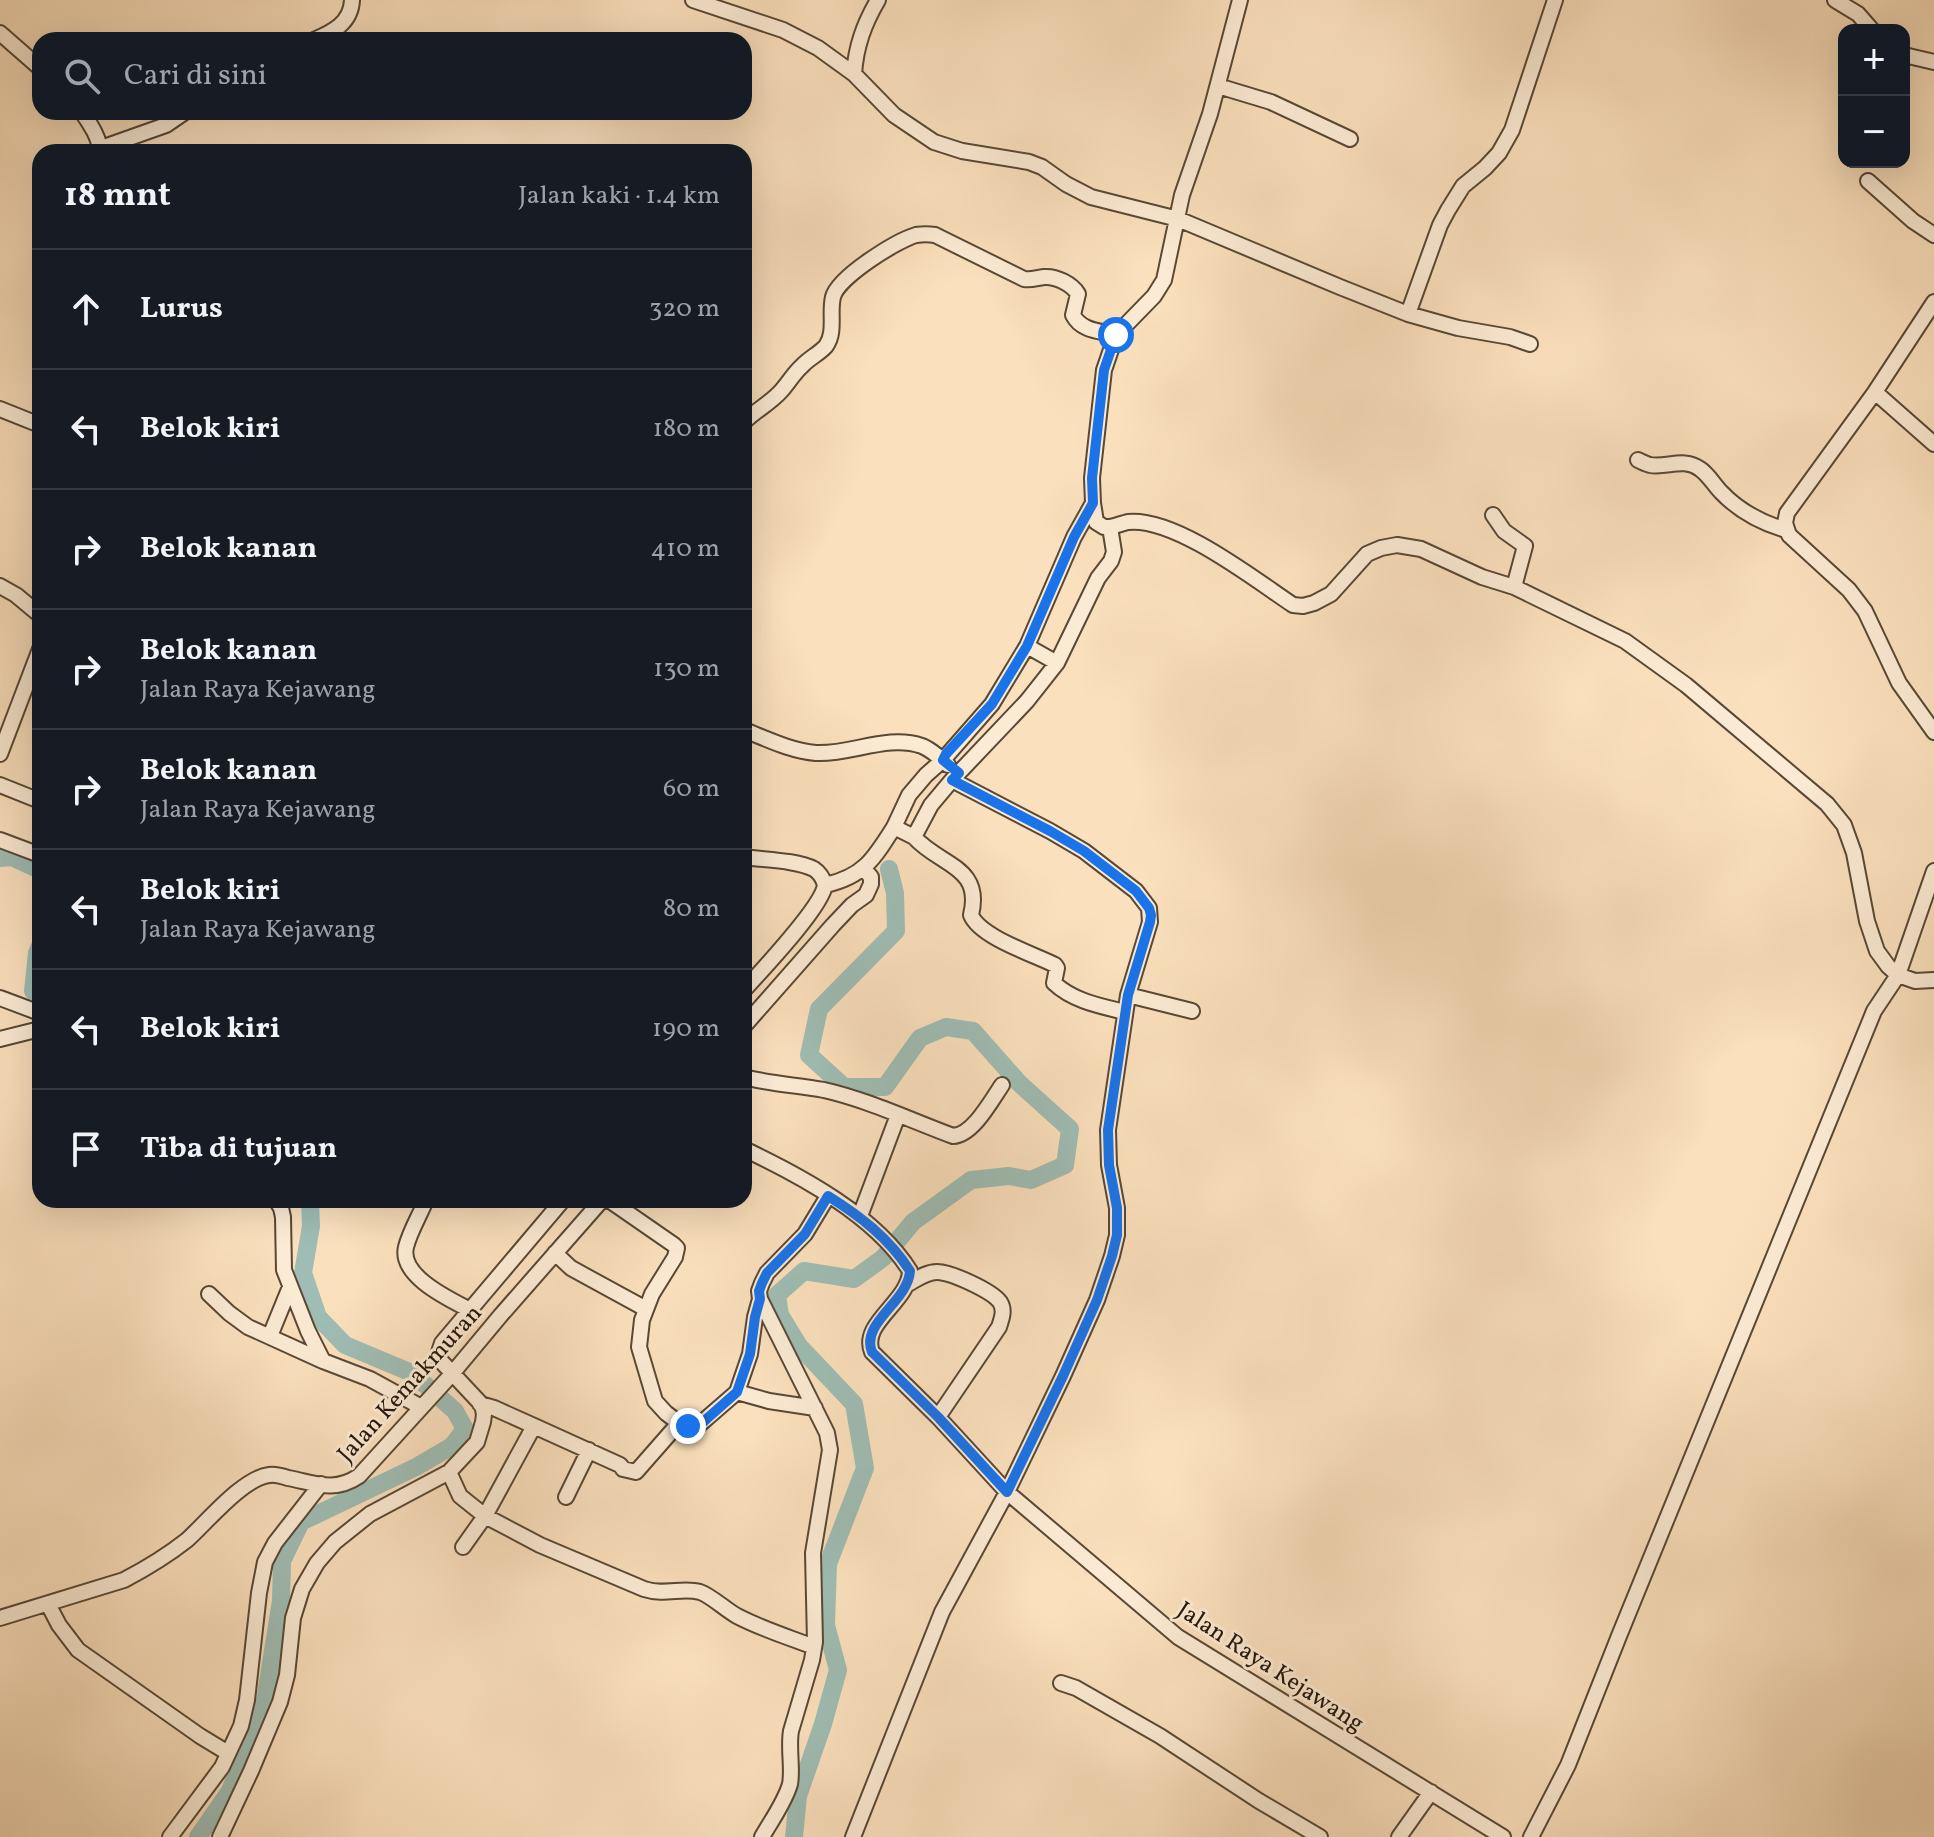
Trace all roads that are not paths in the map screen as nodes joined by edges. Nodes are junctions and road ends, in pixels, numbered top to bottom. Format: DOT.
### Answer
graph roads {
  1 [pos="352,0"];
  2 [pos="693,0"];
  3 [pos="878,0"];
  4 [pos="1240,0"];
  5 [pos="1555,0"];
  6 [pos="1835,0"];
  7 [pos="1867,24"];
  8 [pos="332,32"];
  9 [pos="0,33"];
  10 [pos="1910,56"];
  11 [pos="32,61"];
  12 [pos="1934,62"];
  13 [pos="854,74"];
  14 [pos="1218,86"];
  15 [pos="87,120"];
  16 [pos="173,120"];
  17 [pos="1350,139"];
  18 [pos="99,144"];
  19 [pos="117,144"];
  20 [pos="1868,181"];
  21 [pos="1178,219"];
  22 [pos="1934,235"];
  23 [pos="1934,302"];
  24 [pos="1408,314"];
  25 [pos="1116,335"];
  26 [pos="1530,344"];
  27 [pos="1875,392"];
  28 [pos="0,409"];
  29 [pos="752,414"];
  30 [pos="32,422"];
  31 [pos="1934,444"];
  32 [pos="1638,460"];
  33 [pos="1093,503"];
  34 [pos="1493,515"];
  35 [pos="1786,530"];
  36 [pos="1111,532"];
  37 [pos="0,586"];
  38 [pos="1514,587"];
  39 [pos="32,607"];
  40 [pos="1031,648"];
  41 [pos="1054,661"];
  42 [pos="32,670"];
  43 [pos="1934,732"];
  44 [pos="752,733"];
  45 [pos="0,754"];
  46 [pos="950,769"];
  47 [pos="0,785"];
  48 [pos="32,798"];
  49 [pos="894,827"];
  50 [pos="914,837"];
  51 [pos="0,840"];
  52 [pos="32,852"];
  53 [pos="752,858"];
  54 [pos="864,868"];
  55 [pos="1934,871"];
  56 [pos="825,885"];
  57 [pos="752,969"];
  58 [pos="759,972"];
  59 [pos="1898,975"];
  60 [pos="752,980"];
  61 [pos="1934,980"];
  62 [pos="1131,995"];
  63 [pos="0,998"];
  64 [pos="32,1010"];
  65 [pos="1192,1011"];
  66 [pos="1125,1012"];
  67 [pos="752,1017"];
  68 [pos="32,1031"];
  69 [pos="0,1039"];
  70 [pos="752,1079"];
  71 [pos="1002,1085"];
  72 [pos="898,1115"];
  73 [pos="752,1153"];
  74 [pos="828,1196"];
  75 [pos="281,1208"];
  76 [pos="423,1208"];
  77 [pos="557,1208"];
  78 [pos="595,1208"];
  79 [pos="621,1208"];
  80 [pos="860,1216"];
  81 [pos="533,1239"];
  82 [pos="553,1255"];
  83 [pos="908,1284"];
  84 [pos="290,1287"];
  85 [pos="209,1294"];
  86 [pos="760,1299"];
  87 [pos="646,1309"];
  88 [pos="470,1310"];
  89 [pos="270,1336"];
  90 [pos="323,1361"];
  91 [pos="451,1375"];
  92 [pos="737,1392"];
  93 [pos="425,1402"];
  94 [pos="480,1404"];
  95 [pos="815,1408"];
  96 [pos="938,1417"];
  97 [pos="679,1423"];
  98 [pos="534,1426"];
  99 [pos="589,1450"];
  100 [pos="449,1472"];
  101 [pos="321,1484"];
  102 [pos="1007,1492"];
  103 [pos="566,1497"];
  104 [pos="485,1516"];
  105 [pos="463,1547"];
  106 [pos="48,1604"];
  107 [pos="0,1618"];
  108 [pos="814,1647"];
  109 [pos="1061,1683"];
  110 [pos="253,1731"];
  111 [pos="228,1753"];
  112 [pos="1431,1792"];
  113 [pos="170,1837"];
  114 [pos="220,1837"];
  115 [pos="762,1837"];
  116 [pos="853,1837"];
  117 [pos="1320,1837"];
  118 [pos="1399,1837"];
  119 [pos="1503,1837"];
  120 [pos="1531,1837"];
  1 -- 8 [label="street"];
  2 -- 13 [label="street"];
  3 -- 13 [label="street"];
  4 -- 14 [label="street"];
  5 -- 24 [label="street"];
  6 -- 7 [label="street"];
  9 -- 11 [label="street"];
  10 -- 12 [label="street"];
  13 -- 21 [label="street"];
  14 -- 17 [label="street"];
  14 -- 21 [label="street"];
  15 -- 18 [label="street"];
  16 -- 19 [label="street"];
  20 -- 22 [label="street"];
  21 -- 24 [label="street"];
  21 -- 25 [label="street"];
  23 -- 27 [label="street"];
  24 -- 26 [label="street"];
  25 -- 29 [label="street"];
  25 -- 33 [label="street"];
  27 -- 31 [label="street"];
  27 -- 35 [label="street"];
  28 -- 30 [label="street"];
  32 -- 35 [label="street"];
  33 -- 36 [label="street"];
  33 -- 40 [label="street"];
  34 -- 38 [label="street"];
  35 -- 43 [label="street"];
  36 -- 38 [label="street"];
  36 -- 41 [label="street"];
  37 -- 39 [label="street"];
  38 -- 59 [label="street"];
  40 -- 41 [label="street"];
  40 -- 46 [label="street"];
  41 -- 46 [label="street"];
  42 -- 45 [label="street"];
  44 -- 46 [label="street"];
  46 -- 49 [label="street"];
  46 -- 50 [label="street"];
  46 -- 62 [label="street"];
  47 -- 48 [label="street"];
  49 -- 50 [label="street"];
  49 -- 54 [label="street"];
  50 -- 66 [label="street"];
  51 -- 52 [label="street"];
  53 -- 56 [label="street"];
  54 -- 56 [label="street"];
  54 -- 67 [label="street"];
  55 -- 59 [label="street"];
  56 -- 58 [label="street"];
  57 -- 58 [label="street"];
  58 -- 60 [label="street"];
  59 -- 61 [label="street"];
  59 -- 120 [label="street"];
  62 -- 65 [label="street"];
  62 -- 66 [label="street"];
  63 -- 64 [label="street"];
  66 -- 102 [label="street"];
  68 -- 69 [label="street"];
  70 -- 72 [label="street"];
  71 -- 72 [label="street"];
  72 -- 80 [label="street"];
  73 -- 74 [label="street"];
  74 -- 80 [label="street"];
  74 -- 86 [label="street"];
  75 -- 84 [label="street"];
  76 -- 88 [label="street"];
  77 -- 81 [label="street"];
  78 -- 82 [label="street, Jalan Kemakmuran"];
  79 -- 87 [label="street"];
  80 -- 83 [label="street"];
  81 -- 82 [label="street"];
  81 -- 88 [label="street"];
  82 -- 87 [label="street"];
  82 -- 91 [label="street, Jalan Kemakmuran"];
  83 -- 96 [label="street, Jalan Raya Kejawang"];
  83 -- 96 [label="street"];
  84 -- 89 [label="street"];
  84 -- 90 [label="street"];
  85 -- 89 [label="street"];
  86 -- 92 [label="street"];
  86 -- 95 [label="street"];
  87 -- 97 [label="street"];
  88 -- 91 [label="street"];
  89 -- 90 [label="street"];
  90 -- 93 [label="street"];
  91 -- 93 [label="street, Jalan Kemakmuran"];
  91 -- 94 [label="street"];
  92 -- 95 [label="street"];
  92 -- 97 [label="street"];
  93 -- 101 [label="street, Jalan Kemakmuran"];
  94 -- 98 [label="street"];
  94 -- 100 [label="street"];
  95 -- 108 [label="street"];
  96 -- 102 [label="street, Jalan Raya Kejawang"];
  97 -- 99 [label="street"];
  98 -- 99 [label="street"];
  98 -- 104 [label="street"];
  99 -- 103 [label="street"];
  100 -- 104 [label="street"];
  100 -- 110 [label="street"];
  101 -- 106 [label="street, Jalan Kemakmuran"];
  101 -- 110 [label="street"];
  102 -- 112 [label="street, Jalan Raya Kejawang"];
  102 -- 116 [label="street"];
  104 -- 105 [label="street"];
  104 -- 108 [label="street"];
  106 -- 107 [label="street, Jalan Kemakmuran"];
  106 -- 111 [label="street"];
  108 -- 115 [label="street"];
  109 -- 117 [label="street"];
  110 -- 111 [label="street"];
  110 -- 114 [label="street"];
  111 -- 113 [label="street"];
  112 -- 118 [label="street"];
  112 -- 119 [label="street, Jalan Raya Kejawang"];
}
